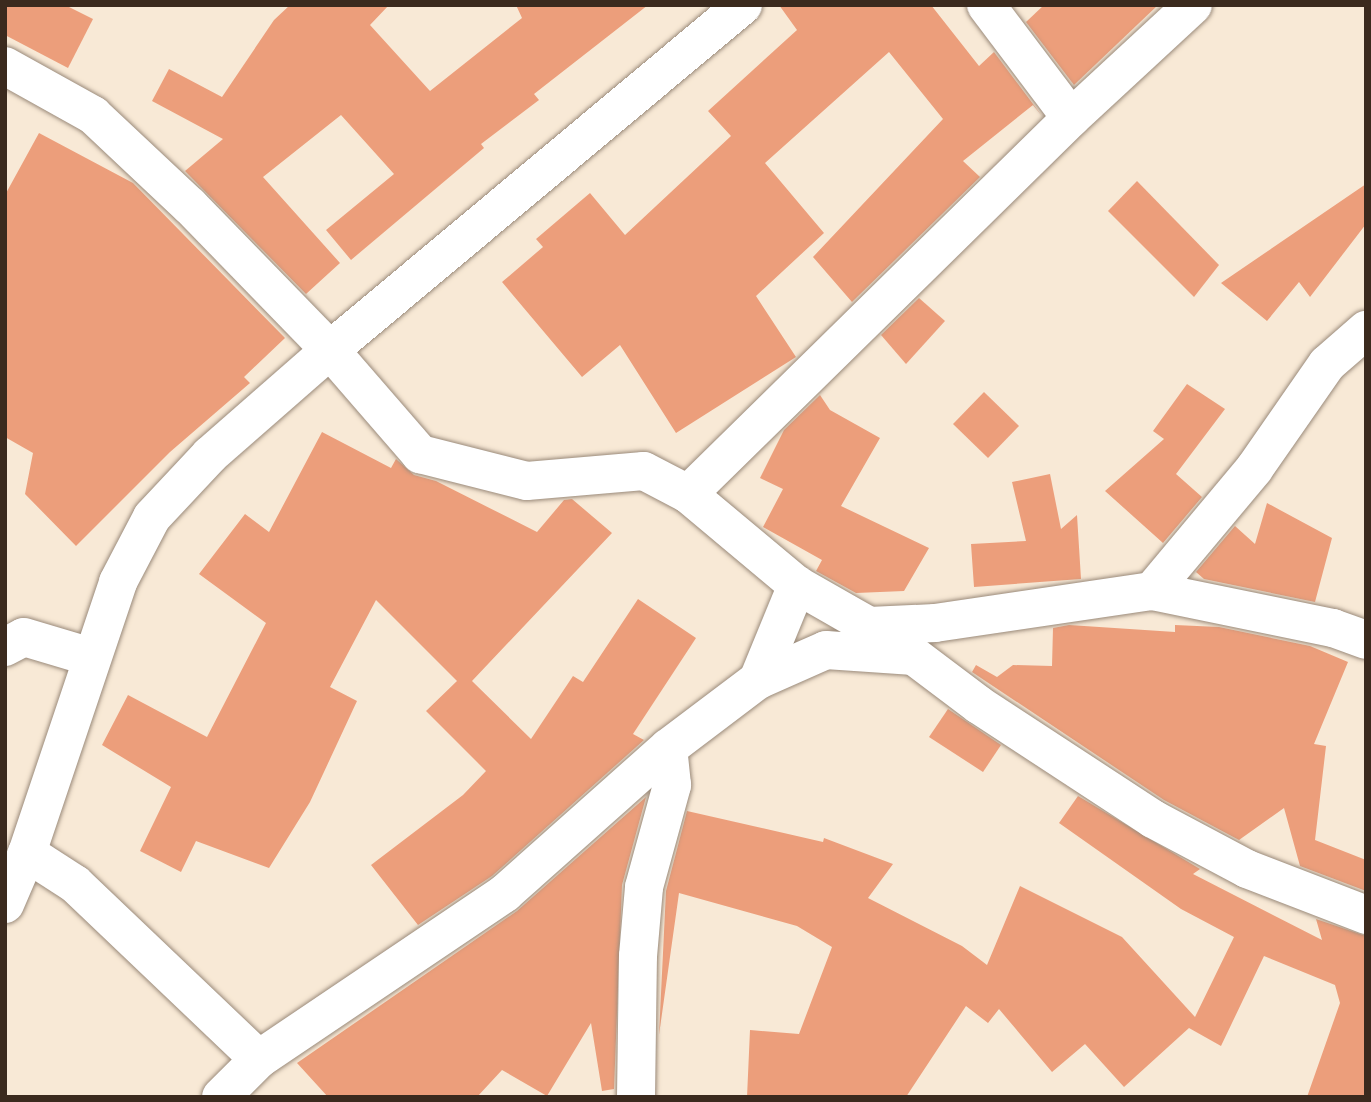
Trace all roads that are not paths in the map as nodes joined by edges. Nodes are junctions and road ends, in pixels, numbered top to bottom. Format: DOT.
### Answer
graph roads {
  1 [pos="743,5"];
  2 [pos="986,5"];
  3 [pos="1193,5"];
  4 [pos="5,66"];
  5 [pos="1071,118"];
  6 [pos="1366,330"];
  7 [pos="330,350"];
  8 [pos="688,494"];
  9 [pos="797,585"];
  10 [pos="1152,592"];
  11 [pos="935,622"];
  12 [pos="1366,640"];
  13 [pos="5,647"];
  14 [pos="915,656"];
  15 [pos="91,657"];
  16 [pos="758,680"];
  17 [pos="668,748"];
  18 [pos="27,853"];
  19 [pos="5,904"];
  20 [pos="1366,915"];
  21 [pos="259,1059"];
  22 [pos="221,1097"];
  23 [pos="636,1097"];
  1 -- 7 [label="street"];
  2 -- 5 [label="street"];
  3 -- 5 [label="street"];
  4 -- 7 [label="street"];
  5 -- 8 [label="street"];
  6 -- 10 [label="street"];
  7 -- 8 [label="street"];
  7 -- 15 [label="street"];
  8 -- 9 [label="street"];
  9 -- 11 [label="street"];
  9 -- 16 [label="street"];
  10 -- 11 [label="street"];
  10 -- 12 [label="street"];
  11 -- 14 [label="street"];
  13 -- 15 [label="street"];
  14 -- 16 [label="street"];
  14 -- 20 [label="street"];
  15 -- 18 [label="street"];
  16 -- 17 [label="street"];
  17 -- 21 [label="street"];
  17 -- 23 [label="street"];
  18 -- 19 [label="street"];
  18 -- 21 [label="street"];
  21 -- 22 [label="street"];
}
